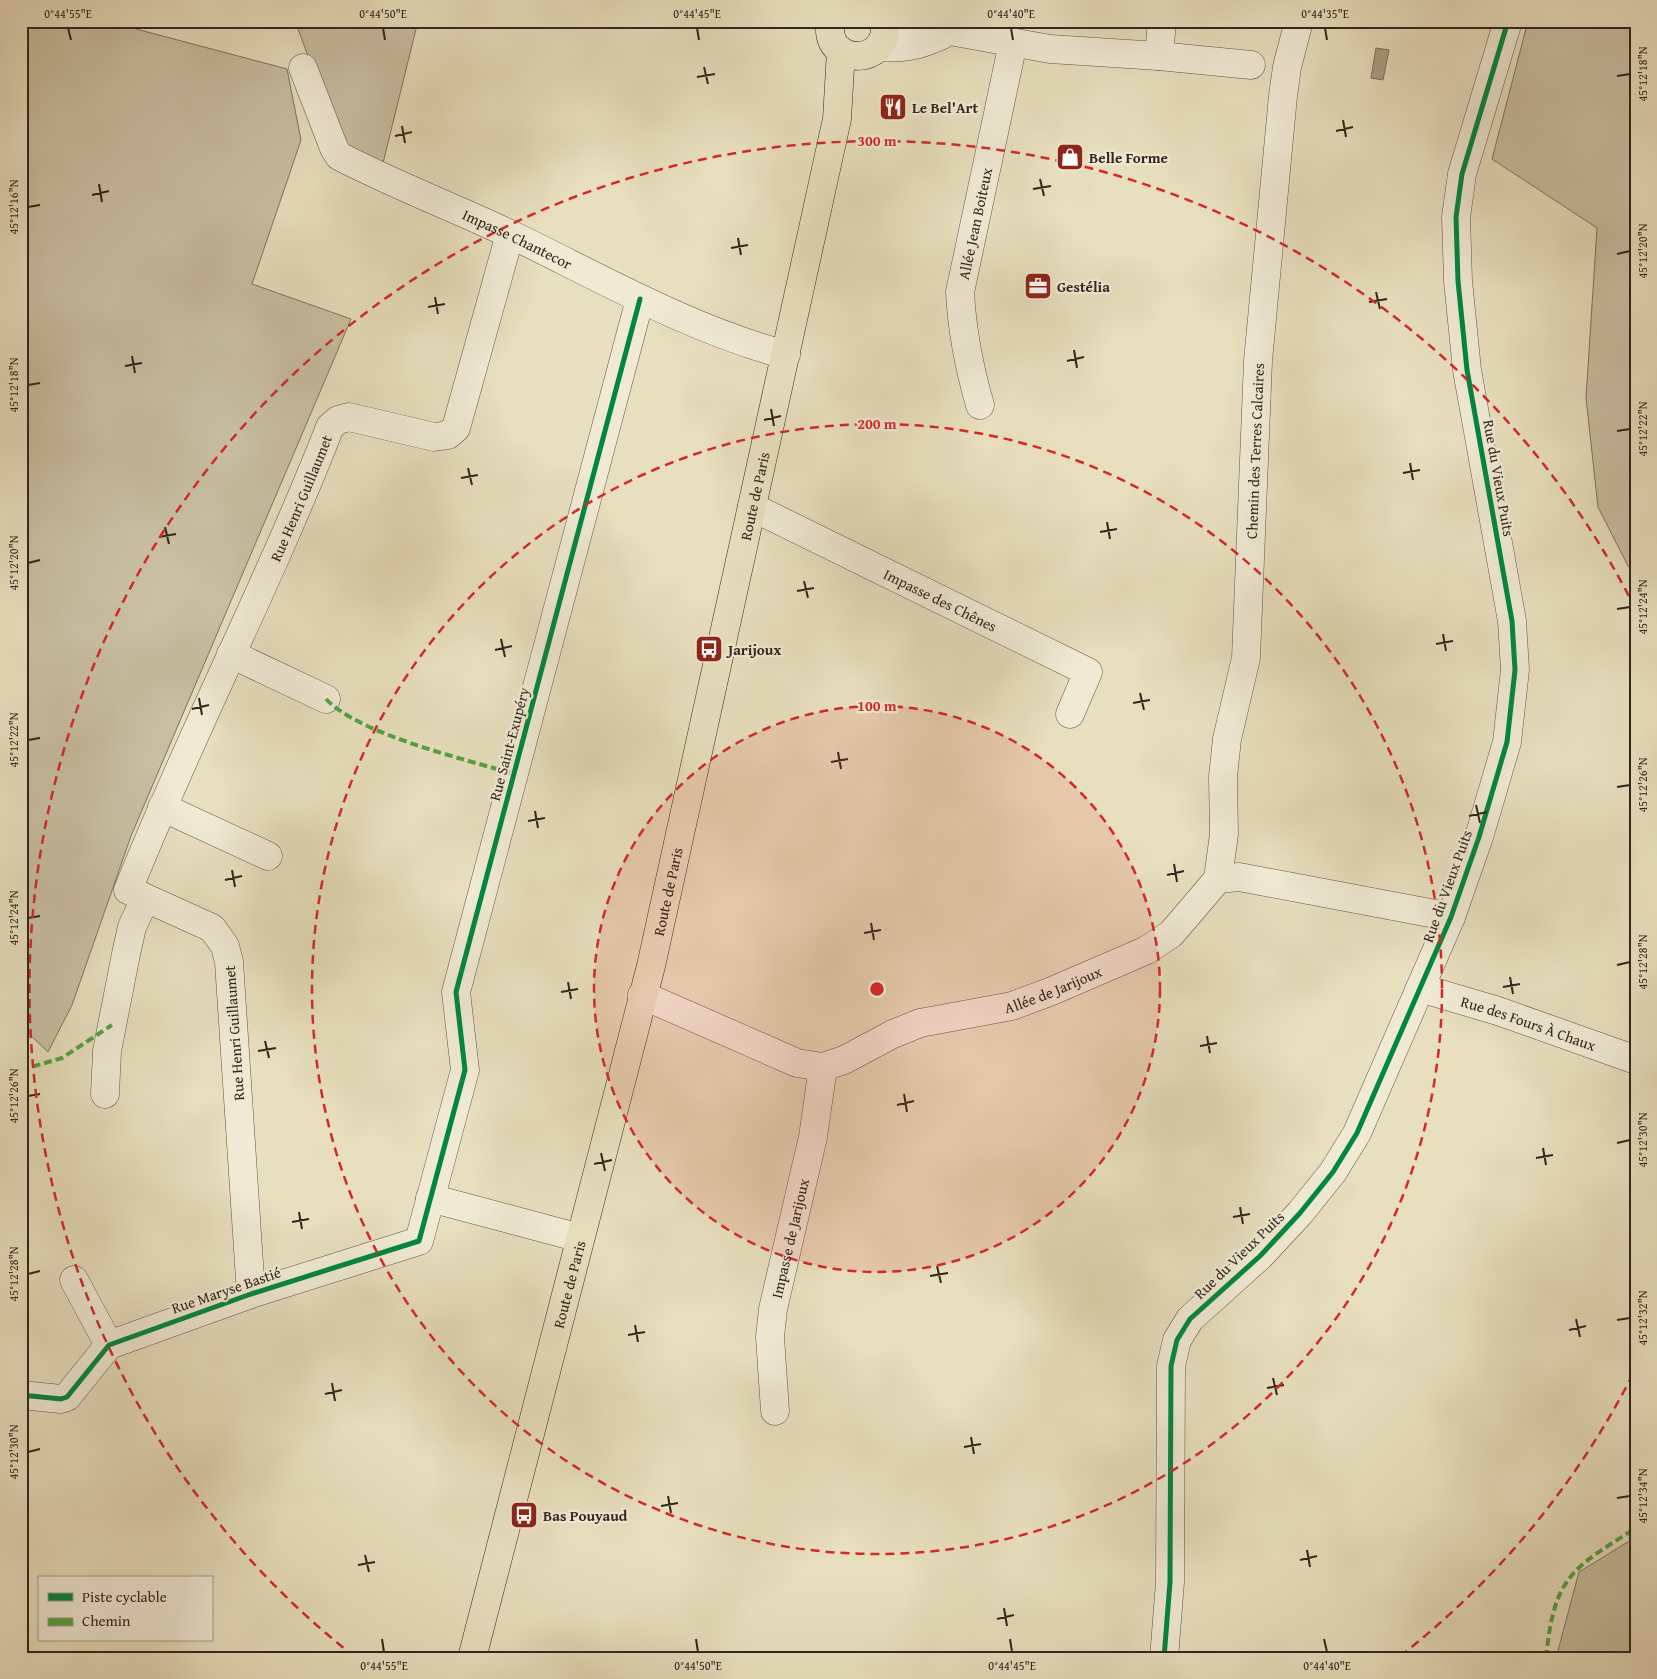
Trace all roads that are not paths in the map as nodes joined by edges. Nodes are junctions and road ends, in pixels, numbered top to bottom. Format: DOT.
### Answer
graph roads {
  1 [pos="831,21"];
  2 [pos="1162,21"];
  3 [pos="1298,21"];
  4 [pos="1508,21"];
  5 [pos="952,26"];
  6 [pos="870,40"];
  7 [pos="1013,43"];
  8 [pos="1159,56"];
  9 [pos="1251,65"];
  10 [pos="303,68"];
  11 [pos="510,234"];
  12 [pos="640,299"];
  13 [pos="786,355"];
  14 [pos="980,405"];
  15 [pos="752,508"];
  16 [pos="231,654"];
  17 [pos="326,699"];
  18 [pos="1070,714"];
  19 [pos="162,807"];
  20 [pos="268,856"];
  21 [pos="1218,879"];
  22 [pos="145,899"];
  23 [pos="1451,917"];
  24 [pos="1420,988"];
  25 [pos="642,995"];
  26 [pos="1636,1060"];
  27 [pos="824,1067"];
  28 [pos="104,1094"];
  29 [pos="430,1198"];
  30 [pos="580,1238"];
  31 [pos="74,1280"];
  32 [pos="250,1294"];
  33 [pos="109,1345"];
  34 [pos="21,1395"];
  35 [pos="775,1412"];
  36 [pos="472,1658"];
  37 [pos="1164,1658"];
  1 -- 6 [label="main road"];
  2 -- 8 [label="street"];
  3 -- 21 [label="street, Chemin des Terres Calcaires"];
  4 -- 23 [label="street, Rue du Vieux Puits"];
  5 -- 6 [label="street"];
  5 -- 7 [label="street"];
  6 -- 13 [label="main road, Route de Paris"];
  7 -- 8 [label="street"];
  7 -- 14 [label="street, Allée Jean Boiteux"];
  8 -- 9 [label="street"];
  10 -- 11 [label="street, Impasse Chantecor"];
  11 -- 12 [label="street, Impasse Chantecor"];
  11 -- 16 [label="street, Rue Henri Guillaumet"];
  12 -- 13 [label="street, Impasse Chantecor"];
  12 -- 29 [label="street, Rue Saint-Exupéry"];
  13 -- 15 [label="main road, Route de Paris"];
  15 -- 18 [label="street, Impasse des Chênes"];
  15 -- 25 [label="main road, Route de Paris"];
  16 -- 17 [label="street"];
  16 -- 19 [label="street, Rue Henri Guillaumet"];
  19 -- 20 [label="street"];
  19 -- 22 [label="street, Rue Henri Guillaumet"];
  21 -- 23 [label="street"];
  21 -- 27 [label="street, Allée de Jarijoux"];
  22 -- 28 [label="street"];
  22 -- 32 [label="street, Rue Henri Guillaumet"];
  23 -- 24 [label="street, Rue du Vieux Puits"];
  24 -- 26 [label="street, Rue des Fours À Chaux"];
  24 -- 37 [label="street, Rue du Vieux Puits"];
  25 -- 27 [label="street, Allée de Jarijoux"];
  25 -- 30 [label="main road, Route de Paris"];
  27 -- 35 [label="street, Impasse de Jarijoux"];
  29 -- 30 [label="street"];
  29 -- 32 [label="street, Rue Maryse Bastié"];
  30 -- 36 [label="main road, Route de Paris"];
  31 -- 33 [label="street"];
  32 -- 33 [label="street, Rue Maryse Bastié"];
  33 -- 34 [label="street"];
}
